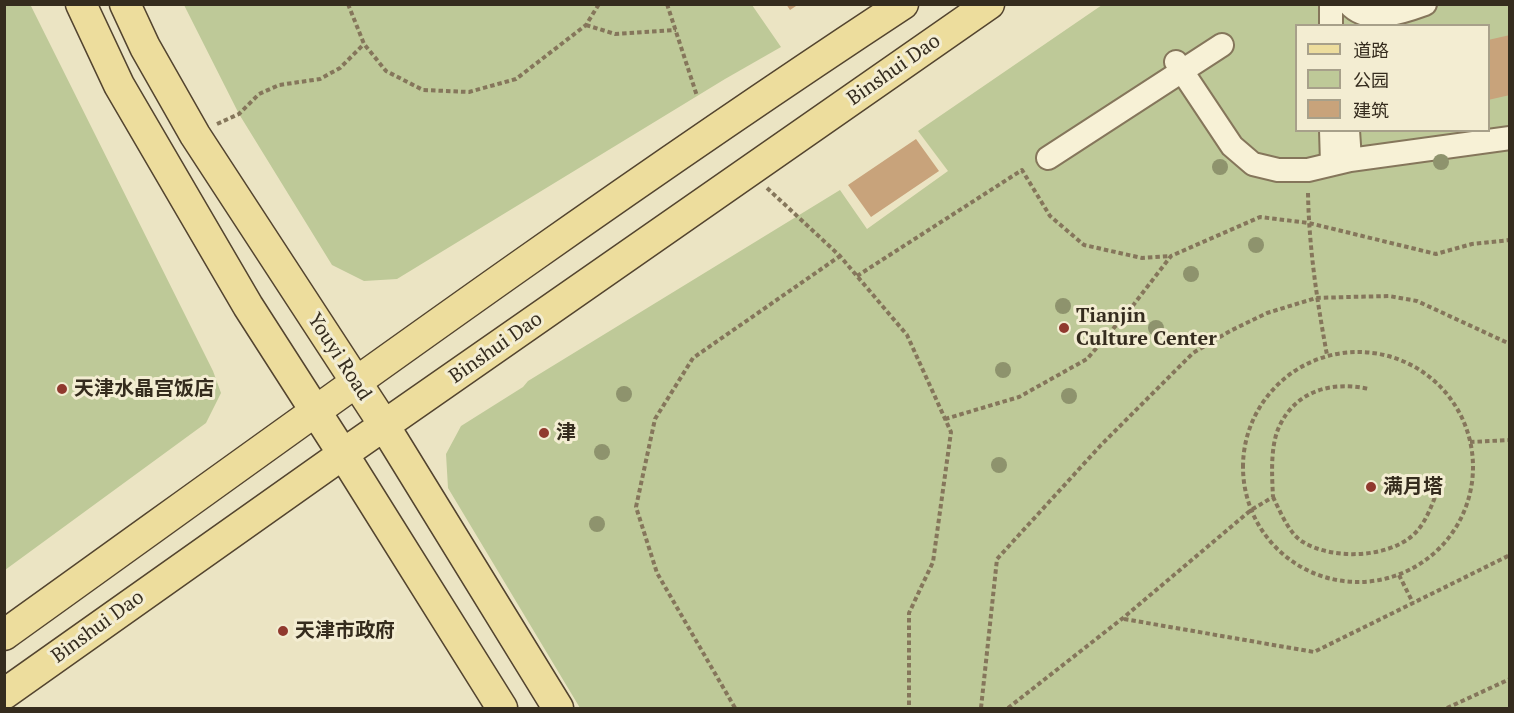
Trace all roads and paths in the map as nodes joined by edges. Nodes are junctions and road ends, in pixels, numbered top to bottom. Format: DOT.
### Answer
graph roads {
  1 [pos="81,4"];
  2 [pos="125,4"];
  3 [pos="348,4"];
  4 [pos="599,4"];
  5 [pos="667,4"];
  6 [pos="903,4"];
  7 [pos="989,4"];
  8 [pos="1331,4"];
  9 [pos="1348,4"];
  10 [pos="1425,4"];
  11 [pos="1331,24"];
  12 [pos="1347,24"];
  13 [pos="586,26"];
  14 [pos="676,30"];
  15 [pos="1219,40"];
  16 [pos="364,44"];
  17 [pos="1184,63"];
  18 [pos="697,96"];
  19 [pos="1509,129"];
  20 [pos="1332,132"];
  21 [pos="1487,132"];
  22 [pos="1490,132"];
  23 [pos="195,135"];
  24 [pos="1509,138"];
  25 [pos="1342,152"];
  26 [pos="1045,153"];
  27 [pos="1308,170"];
  28 [pos="749,171"];
  29 [pos="1309,223"];
  30 [pos="1509,240"];
  31 [pos="840,256"];
  32 [pos="1171,256"];
  33 [pos="857,276"];
  34 [pos="1316,298"];
  35 [pos="1509,344"];
  36 [pos="1327,355"];
  37 [pos="356,383"];
  38 [pos="1369,389"];
  39 [pos="315,411"];
  40 [pos="945,419"];
  41 [pos="384,426"];
  42 [pos="1509,440"];
  43 [pos="1470,442"];
  44 [pos="343,454"];
  45 [pos="1437,492"];
  46 [pos="1273,497"];
  47 [pos="1251,510"];
  48 [pos="1509,555"];
  49 [pos="1400,574"];
  50 [pos="1413,603"];
  51 [pos="1124,618"];
  52 [pos="4,635"];
  53 [pos="1509,679"];
  54 [pos="4,694"];
  55 [pos="502,708"];
  56 [pos="558,708"];
  57 [pos="735,708"];
  58 [pos="909,708"];
  59 [pos="981,708"];
  60 [pos="1008,708"];
  61 [pos="1447,708"];
  1 -- 39 [label="main road"];
  2 -- 23 [label="main road, Youyi Road"];
  3 -- 16 [label="path"];
  4 -- 13 [label="path"];
  5 -- 14 [label="path"];
  6 -- 37 [label="main road"];
  7 -- 28 [label="main road, Binshui Dao"];
  8 -- 11 [label="street"];
  9 -- 10 [label="street"];
  9 -- 12 [label="street"];
  13 -- 14 [label="path"];
  13 -- 16 [label="path"];
  14 -- 18 [label="path"];
  15 -- 17 [label="street"];
  16 -- 23 [label="path"];
  17 -- 25 [label="street"];
  17 -- 26 [label="street"];
  17 -- 27 [label="street"];
  19 -- 22 [label="street"];
  20 -- 25 [label="street"];
  21 -- 25 [label="street"];
  23 -- 37 [label="main road, Youyi Road"];
  24 -- 25 [label="street"];
  25 -- 27 [label="street"];
  27 -- 29 [label="path"];
  28 -- 31 [label="path"];
  28 -- 41 [label="main road, Binshui Dao"];
  29 -- 30 [label="path"];
  29 -- 32 [label="path"];
  29 -- 34 [label="path"];
  31 -- 33 [label="path"];
  31 -- 57 [label="path"];
  32 -- 33 [label="path"];
  32 -- 40 [label="path"];
  33 -- 40 [label="path"];
  34 -- 35 [label="path"];
  34 -- 36 [label="path"];
  34 -- 59 [label="path"];
  36 -- 43 [label="path"];
  36 -- 47 [label="path"];
  37 -- 39 [label="main road"];
  37 -- 41 [label="main road, Youyi Road"];
  38 -- 46 [label="path"];
  39 -- 44 [label="main road"];
  39 -- 52 [label="main road"];
  40 -- 58 [label="path"];
  41 -- 44 [label="main road, Binshui Dao"];
  41 -- 56 [label="main road, Youyi Road"];
  42 -- 43 [label="path"];
  43 -- 49 [label="path"];
  44 -- 54 [label="main road, Binshui Dao"];
  44 -- 55 [label="main road"];
  45 -- 46 [label="path"];
  46 -- 47 [label="path"];
  47 -- 49 [label="path"];
  47 -- 51 [label="path"];
  48 -- 50 [label="path"];
  49 -- 50 [label="path"];
  50 -- 51 [label="path"];
  51 -- 60 [label="path"];
  53 -- 61 [label="path"];
}
